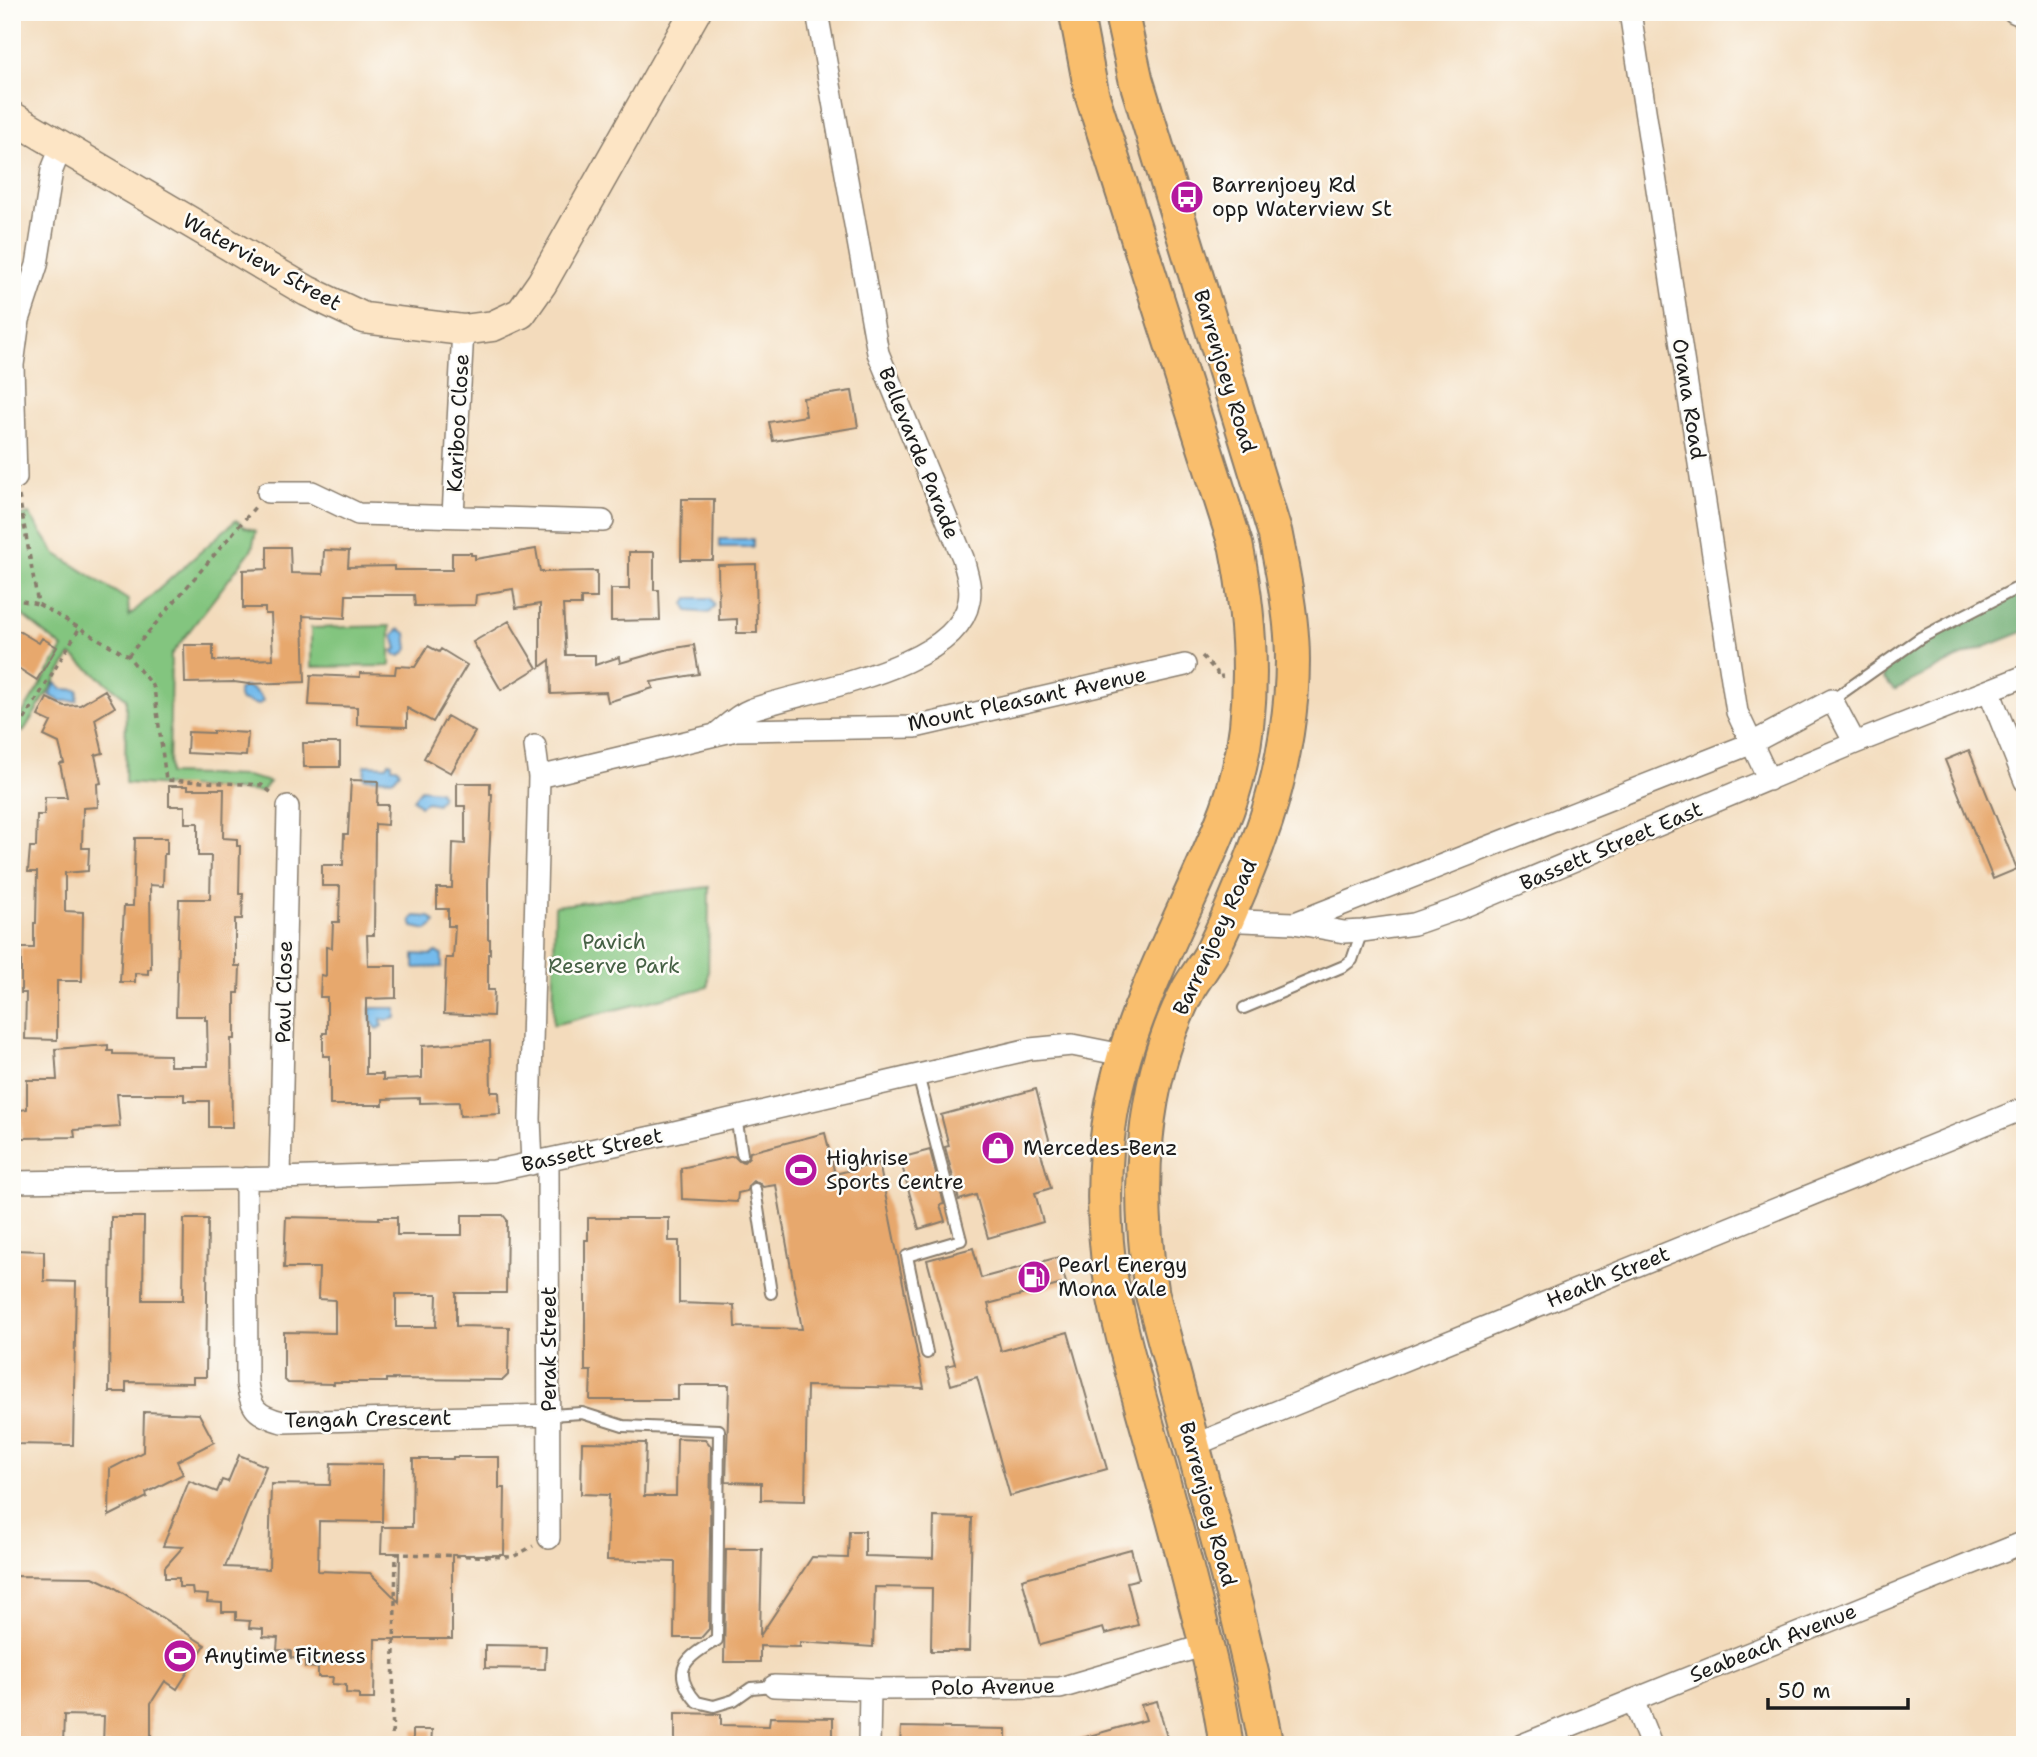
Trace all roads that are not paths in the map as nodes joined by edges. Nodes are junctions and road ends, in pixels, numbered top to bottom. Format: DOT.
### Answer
graph roads {
  1 [pos="695,12"];
  2 [pos="817,12"];
  3 [pos="1076,12"];
  4 [pos="1121,12"];
  5 [pos="1630,12"];
  6 [pos="2014,12"];
  7 [pos="2025,17"];
  8 [pos="12,117"];
  9 [pos="62,145"];
  10 [pos="463,330"];
  11 [pos="16,478"];
  12 [pos="268,492"];
  13 [pos="453,515"];
  14 [pos="603,521"];
  15 [pos="2025,584"];
  16 [pos="1185,665"];
  17 [pos="2025,676"];
  18 [pos="1989,691"];
  19 [pos="1832,699"];
  20 [pos="715,735"];
  21 [pos="1855,743"];
  22 [pos="1750,744"];
  23 [pos="535,746"];
  24 [pos="539,777"];
  25 [pos="1769,780"];
  26 [pos="2025,781"];
  27 [pos="288,807"];
  28 [pos="1194,890"];
  29 [pos="1361,896"];
  30 [pos="1227,916"];
  31 [pos="1294,923"];
  32 [pos="1363,931"];
  33 [pos="1244,1008"];
  34 [pos="1123,1055"];
  35 [pos="1159,1066"];
  36 [pos="918,1075"];
  37 [pos="2025,1108"];
  38 [pos="736,1117"];
  39 [pos="742,1154"];
  40 [pos="540,1162"];
  41 [pos="246,1178"];
  42 [pos="280,1178"];
  43 [pos="12,1182"];
  44 [pos="755,1189"];
  45 [pos="771,1293"];
  46 [pos="928,1353"];
  47 [pos="550,1416"];
  48 [pos="1192,1446"];
  49 [pos="549,1538"];
  50 [pos="2025,1542"];
  51 [pos="1206,1645"];
  52 [pos="774,1686"];
  53 [pos="870,1689"];
  54 [pos="1633,1700"];
  55 [pos="869,1745"];
  56 [pos="1226,1745"];
  57 [pos="1266,1745"];
  58 [pos="1522,1745"];
  59 [pos="1651,1745"];
  1 -- 10 [label="street, Waterview Street"];
  2 -- 20 [label="street, Bellevarde Parade"];
  3 -- 28 [label="main road, Barrenjoey Road"];
  4 -- 30 [label="main road, Barrenjoey Road"];
  5 -- 22 [label="street, Orana Road"];
  6 -- 7 [label="street"];
  8 -- 9 [label="street, Waterview Street"];
  9 -- 10 [label="street, Waterview Street"];
  9 -- 11 [label="street"];
  10 -- 13 [label="street, Kariboo Close"];
  12 -- 13 [label="street, Kariboo Close"];
  13 -- 14 [label="street, Kariboo Close"];
  15 -- 19 [label="lane, Bassett Street East"];
  16 -- 20 [label="street, Mount Pleasant Avenue"];
  17 -- 18 [label="street, Bassett Street East"];
  18 -- 21 [label="street, Bassett Street East"];
  18 -- 26 [label="street"];
  19 -- 21 [label="street"];
  19 -- 22 [label="street, Bassett Street East"];
  20 -- 24 [label="street, Mount Pleasant Avenue"];
  21 -- 25 [label="street, Bassett Street East"];
  22 -- 25 [label="street, Orana Road"];
  22 -- 29 [label="street, Bassett Street East"];
  23 -- 24 [label="street, Perak Street"];
  24 -- 40 [label="street, Perak Street"];
  25 -- 32 [label="street, Bassett Street East"];
  27 -- 42 [label="street, Paul Close"];
  28 -- 30 [label="main road, Bassett Street East"];
  28 -- 34 [label="main road, Barrenjoey Road"];
  29 -- 31 [label="street, Bassett Street East"];
  29 -- 32 [label="street"];
  30 -- 31 [label="street, Bassett Street East"];
  30 -- 35 [label="main road, Barrenjoey Road"];
  31 -- 32 [label="street, Bassett Street East"];
  32 -- 33 [label="lane"];
  34 -- 35 [label="main road, Bassett Street"];
  34 -- 36 [label="street, Bassett Street"];
  34 -- 51 [label="main road, Barrenjoey Road"];
  35 -- 48 [label="main road, Barrenjoey Road"];
  36 -- 38 [label="street, Bassett Street"];
  36 -- 46 [label="lane"];
  37 -- 48 [label="street, Heath Street"];
  38 -- 39 [label="lane"];
  38 -- 40 [label="street, Bassett Street"];
  40 -- 42 [label="street, Bassett Street"];
  40 -- 47 [label="street, Perak Street"];
  41 -- 42 [label="street, Bassett Street"];
  41 -- 43 [label="street, Bassett Street"];
  41 -- 47 [label="street, Tengah Crescent"];
  44 -- 45 [label="lane"];
  47 -- 49 [label="street, Perak Street"];
  47 -- 52 [label="lane"];
  48 -- 57 [label="main road, Barrenjoey Road"];
  50 -- 54 [label="street, Seabeach Avenue"];
  51 -- 53 [label="street, Polo Avenue"];
  51 -- 56 [label="main road, Barrenjoey Road"];
  52 -- 53 [label="street, Polo Avenue"];
  53 -- 55 [label="street"];
  54 -- 58 [label="street, Seabeach Avenue"];
  54 -- 59 [label="street"];
}
